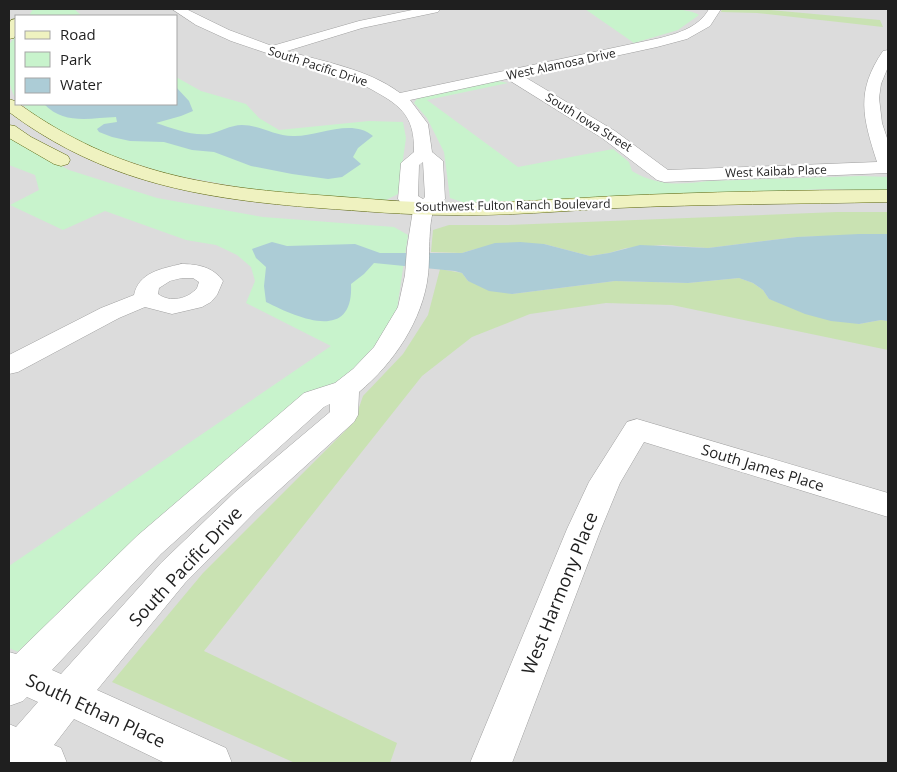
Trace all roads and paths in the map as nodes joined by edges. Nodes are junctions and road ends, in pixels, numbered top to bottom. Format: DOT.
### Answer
graph roads {
  1 [pos="178,9"];
  2 [pos="434,9"];
  3 [pos="710,10"];
  4 [pos="272,51"];
  5 [pos="888,54"];
  6 [pos="509,74"];
  7 [pos="397,98"];
  8 [pos="9,104"];
  9 [pos="870,106"];
  10 [pos="888,109"];
  11 [pos="9,130"];
  12 [pos="423,154"];
  13 [pos="888,167"];
  14 [pos="664,176"];
  15 [pos="888,196"];
  16 [pos="888,208"];
  17 [pos="424,215"];
  18 [pos="147,298"];
  19 [pos="9,366"];
  20 [pos="345,388"];
  21 [pos="637,428"];
  22 [pos="888,505"];
  23 [pos="13,677"];
  24 [pos="67,696"];
  25 [pos="26,753"];
  26 [pos="211,763"];
  27 [pos="491,763"];
  1 -- 4 [label="street, South Pacific Drive"];
  2 -- 4 [label="street"];
  3 -- 6 [label="street, West Alamosa Drive"];
  4 -- 7 [label="street, South Pacific Drive"];
  5 -- 9 [label="street"];
  6 -- 7 [label="street, West Alamosa Drive"];
  6 -- 14 [label="street, South Iowa Street"];
  7 -- 12 [label="street, South Pacific Drive"];
  8 -- 17 [label="street, Southwest Fulton Ranch Boulevard"];
  9 -- 10 [label="street"];
  9 -- 13 [label="street"];
  11 -- 17 [label="street, Southwest Fulton Ranch Boulevard"];
  12 -- 17 [label="street, South Pacific Drive"];
  12 -- 17 [label="street"];
  13 -- 14 [label="street, West Kaibab Place"];
  15 -- 17 [label="street, Southwest Fulton Ranch Boulevard"];
  16 -- 17 [label="street, Southwest Fulton Ranch Boulevard"];
  17 -- 20 [label="street, South Pacific Drive"];
  18 -- 19 [label="street"];
  20 -- 23 [label="street, South Pacific Drive"];
  20 -- 24 [label="street, South Pacific Drive"];
  21 -- 22 [label="street, South James Place"];
  21 -- 27 [label="street, West Harmony Place"];
  23 -- 24 [label="street, South Ethan Place"];
  24 -- 25 [label="street, South Pacific Drive"];
  24 -- 26 [label="street, South Ethan Place"];
}
